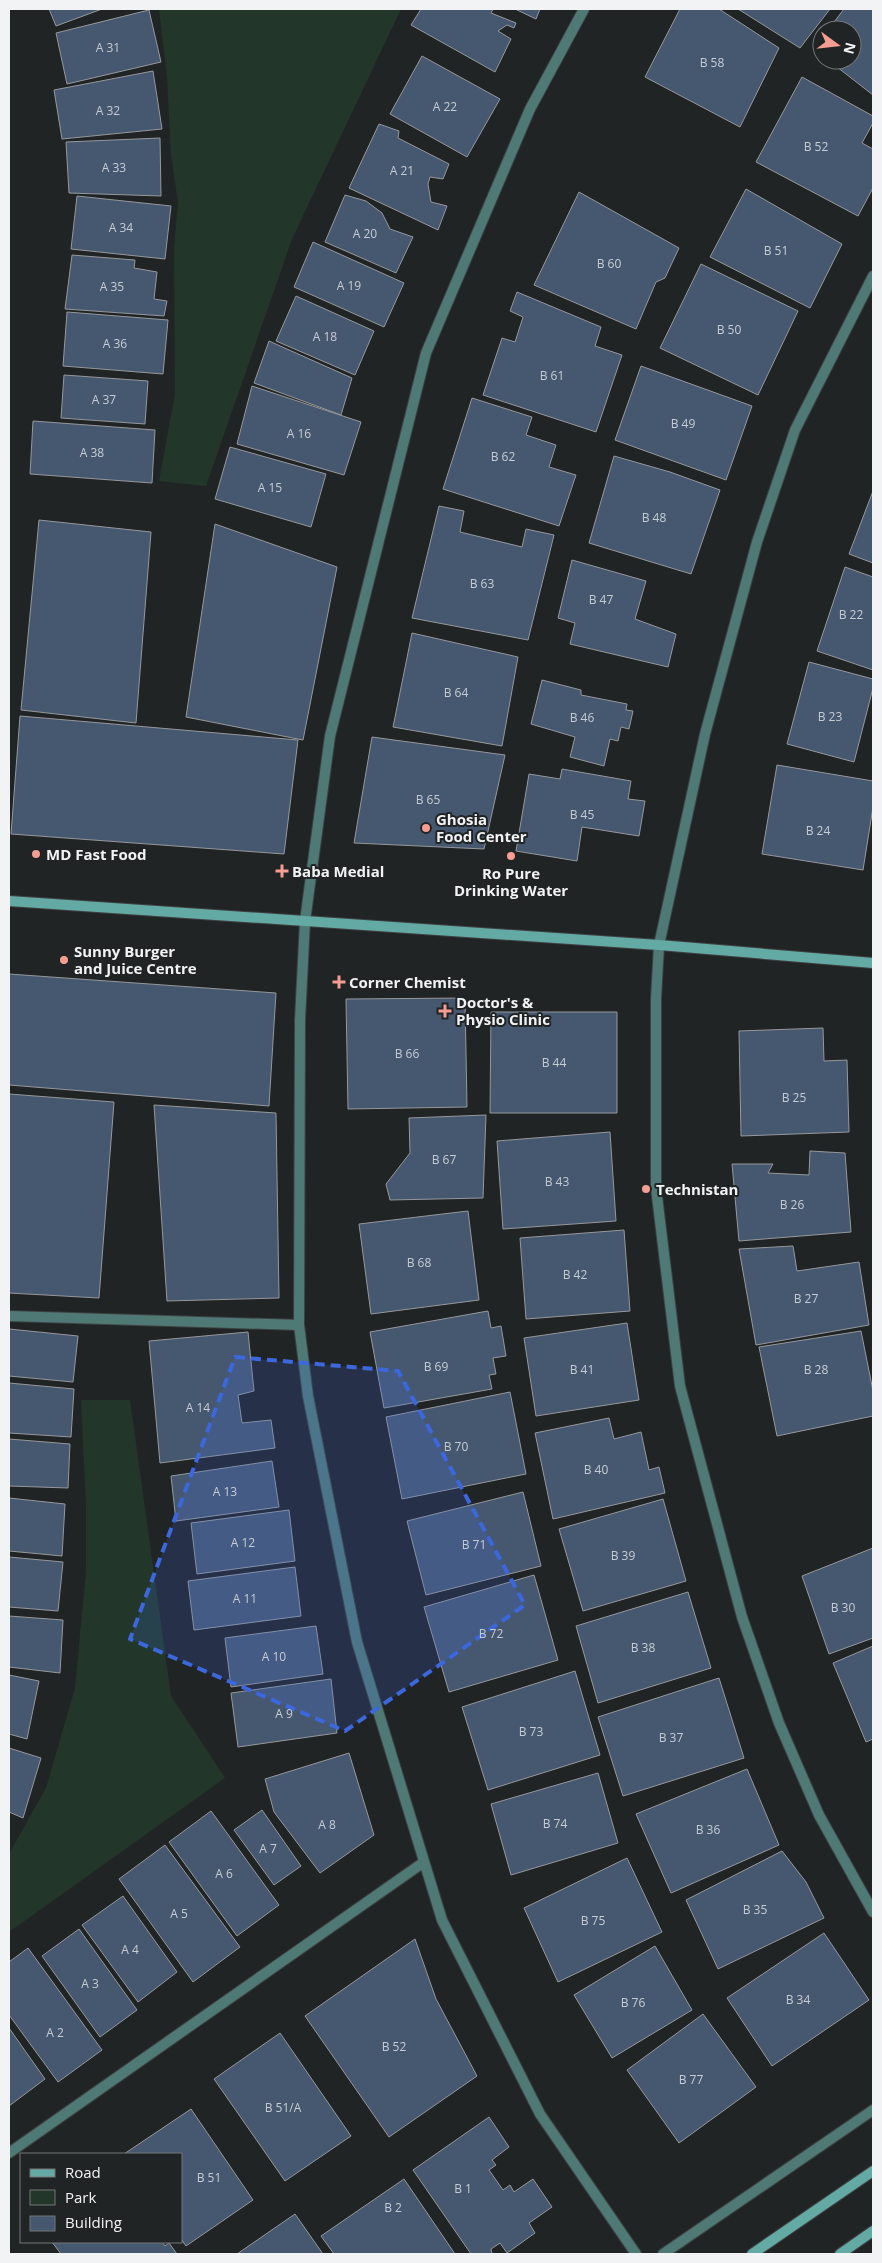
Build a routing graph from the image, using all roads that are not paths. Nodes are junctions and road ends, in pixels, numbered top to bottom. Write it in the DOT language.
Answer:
graph roads {
  1 [pos="584,9"];
  2 [pos="873,276"];
  3 [pos="9,901"];
  4 [pos="305,921"];
  5 [pos="659,945"];
  6 [pos="873,963"];
  7 [pos="9,1316"];
  8 [pos="299,1325"];
  9 [pos="424,1862"];
  10 [pos="873,1912"];
  11 [pos="873,2110"];
  12 [pos="9,2153"];
  13 [pos="873,2171"];
  14 [pos="873,2231"];
  15 [pos="636,2254"];
  16 [pos="663,2254"];
  17 [pos="752,2254"];
  18 [pos="840,2254"];
  1 -- 4 [label="street"];
  2 -- 5 [label="street"];
  3 -- 4 [label="street"];
  4 -- 5 [label="street"];
  4 -- 8 [label="street"];
  5 -- 6 [label="street"];
  5 -- 10 [label="street"];
  7 -- 8 [label="street"];
  8 -- 9 [label="street"];
  9 -- 12 [label="street"];
  9 -- 15 [label="street"];
  11 -- 16 [label="street"];
  13 -- 17 [label="street"];
  14 -- 18 [label="street"];
}
